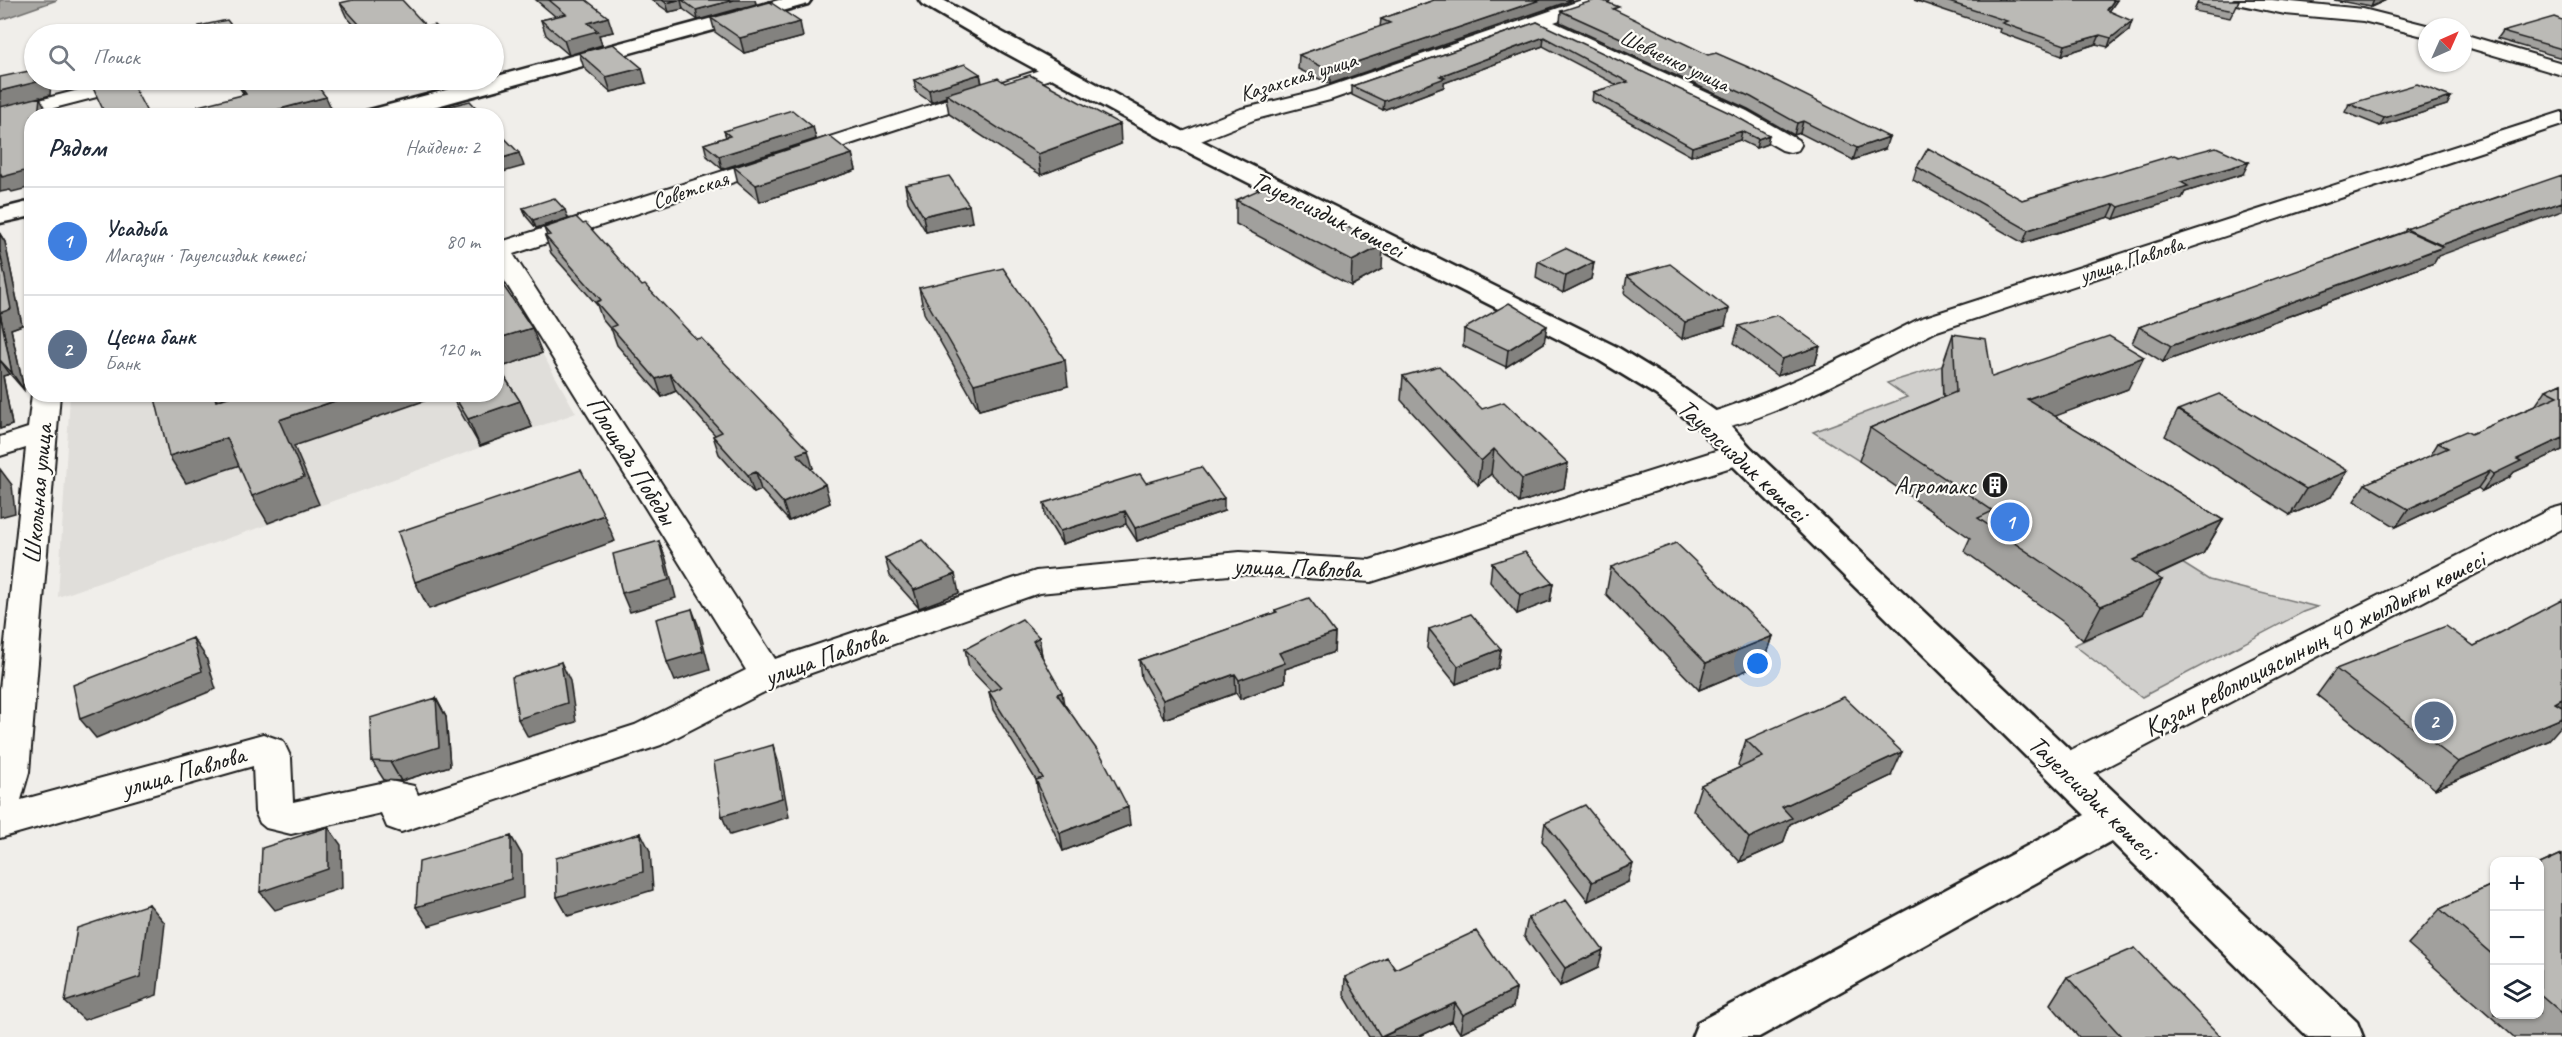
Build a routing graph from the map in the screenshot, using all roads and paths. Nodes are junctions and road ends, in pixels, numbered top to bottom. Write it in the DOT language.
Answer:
graph roads {
  1 [pos="801,0"];
  2 [pos="929,0"];
  3 [pos="1600,0"];
  4 [pos="2243,0"];
  5 [pos="1538,22"];
  6 [pos="2418,29"];
  7 [pos="2472,43"];
  8 [pos="2562,69"];
  9 [pos="1052,72"];
  10 [pos="504,81"];
  11 [pos="111,90"];
  12 [pos="470,90"];
  13 [pos="59,108"];
  14 [pos="404,108"];
  15 [pos="24,113"];
  16 [pos="0,116"];
  17 [pos="2562,118"];
  18 [pos="1180,141"];
  19 [pos="1791,145"];
  20 [pos="24,210"];
  21 [pos="0,216"];
  22 [pos="504,246"];
  23 [pos="504,258"];
  24 [pos="45,402"];
  25 [pos="1710,422"];
  26 [pos="43,434"];
  27 [pos="0,447"];
  28 [pos="1739,454"];
  29 [pos="2562,516"];
  30 [pos="767,675"];
  31 [pos="2066,770"];
  32 [pos="5,773"];
  33 [pos="0,807"];
  34 [pos="2116,818"];
  35 [pos="0,822"];
  36 [pos="1715,1037"];
  37 [pos="2340,1037"];
  1 -- 10 [label="street"];
  2 -- 9 [label="street, Тауелсиздик көшесі"];
  3 -- 5 [label="street, Казахская улица"];
  4 -- 6 [label="street"];
  5 -- 18 [label="street, Казахская улица"];
  5 -- 19 [label="street, Шевченко улица"];
  7 -- 8 [label="street"];
  9 -- 18 [label="street, Тауелсиздик көшесі"];
  9 -- 22 [label="street, Советская"];
  11 -- 13 [label="street"];
  12 -- 14 [label="street"];
  15 -- 16 [label="street"];
  17 -- 25 [label="street, улица Павлова"];
  18 -- 25 [label="street, Тауелсиздик көшесі"];
  20 -- 21 [label="street"];
  23 -- 30 [label="street, Площадь Победы"];
  24 -- 26 [label="street, Школьная улица"];
  25 -- 28 [label="street, Тауелсиздик көшесі"];
  26 -- 27 [label="street"];
  26 -- 32 [label="street, Школьная улица"];
  28 -- 30 [label="street, улица Павлова"];
  28 -- 31 [label="street, Тауелсиздик көшесі"];
  29 -- 31 [label="street, Қазан революциясының 40 жылдығы көшесі"];
  30 -- 35 [label="street, улица Павлова"];
  31 -- 34 [label="street, Тауелсиздик көшесі"];
  32 -- 33 [label="street, Школьная улица"];
  34 -- 36 [label="street"];
  34 -- 37 [label="street, Тауелсиздик көшесі"];
}
